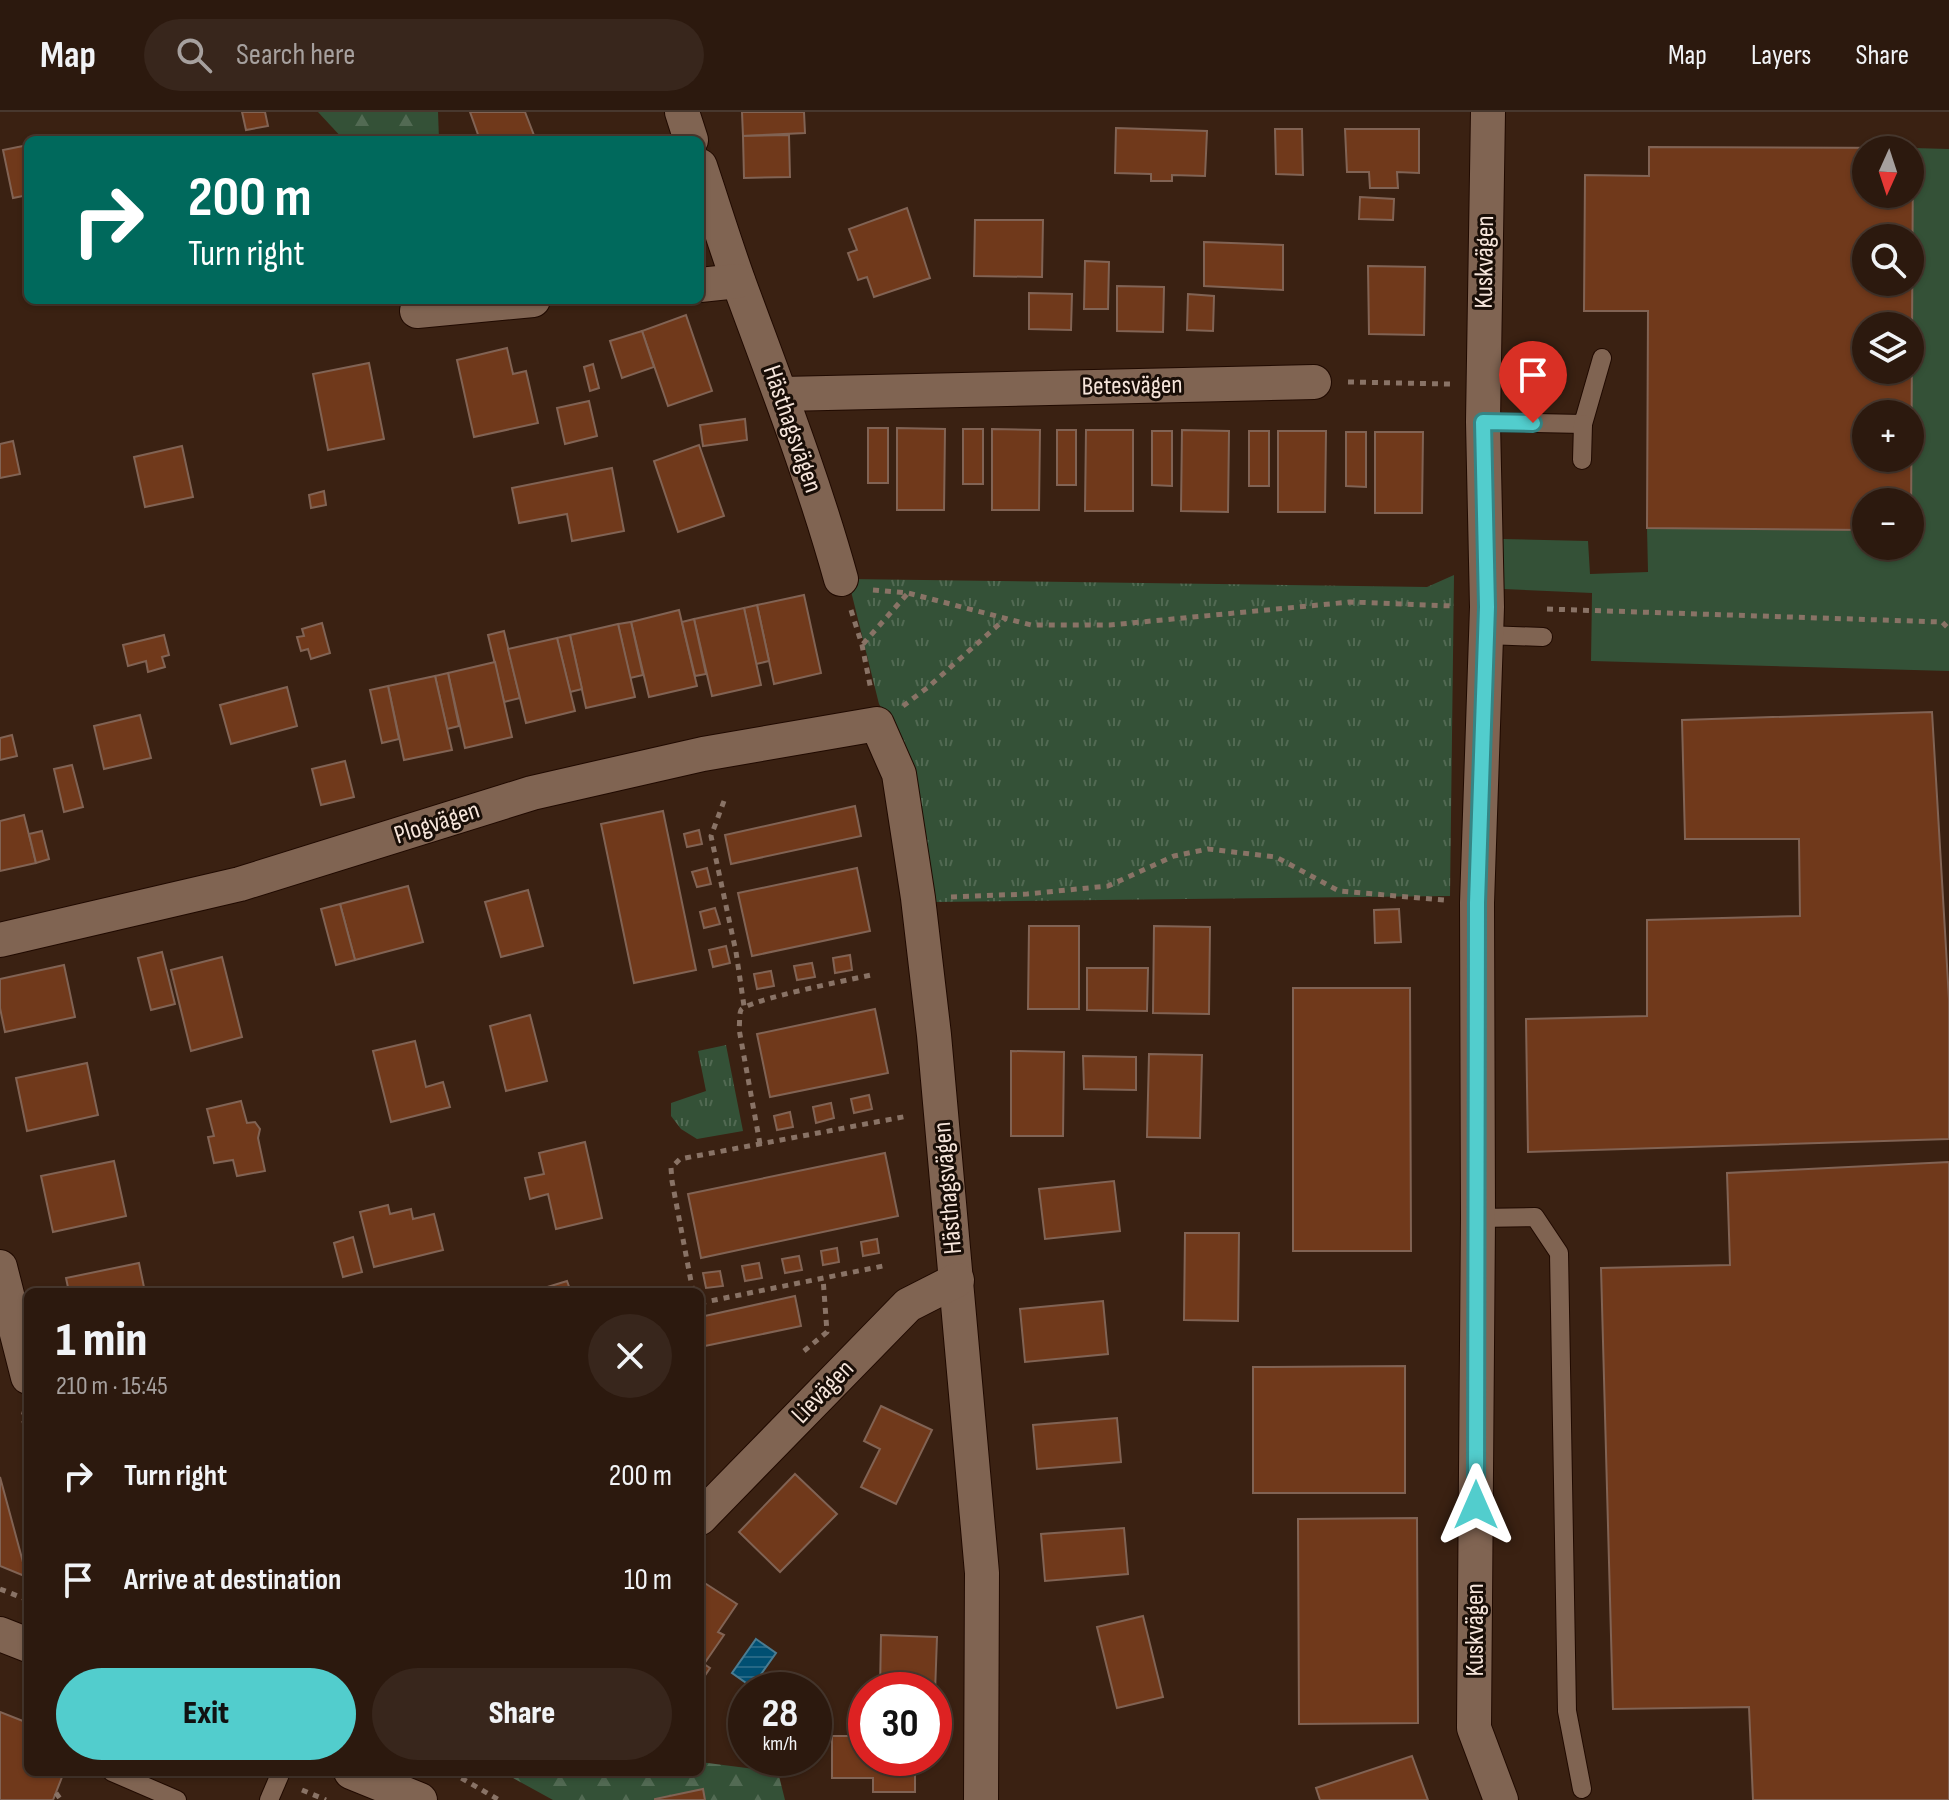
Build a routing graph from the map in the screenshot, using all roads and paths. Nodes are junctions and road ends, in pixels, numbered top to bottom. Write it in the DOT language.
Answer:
graph roads {
  1 [pos="682,112"];
  2 [pos="1488,112"];
  3 [pos="690,136"];
  4 [pos="704,178"];
  5 [pos="738,281"];
  6 [pos="704,285"];
  7 [pos="491,304"];
  8 [pos="417,311"];
  9 [pos="1602,358"];
  10 [pos="1314,382"];
  11 [pos="1483,385"];
  12 [pos="782,394"];
  13 [pos="1483,422"];
  14 [pos="1583,424"];
  15 [pos="1582,460"];
  16 [pos="853,590"];
  17 [pos="908,593"];
  18 [pos="1005,619"];
  19 [pos="1486,621"];
  20 [pos="1949,629"];
  21 [pos="1543,637"];
  22 [pos="862,645"];
  23 [pos="877,724"];
  24 [pos="724,801"];
  25 [pos="918,898"];
  26 [pos="1477,903"];
  27 [pos="0,940"];
  28 [pos="871,975"];
  29 [pos="744,1006"];
  30 [pos="941,1110"];
  31 [pos="760,1144"];
  32 [pos="1478,1218"];
  33 [pos="883,1266"];
  34 [pos="0,1267"];
  35 [pos="823,1278"];
  36 [pos="957,1280"];
  37 [pos="692,1288"];
  38 [pos="704,1302"];
  39 [pos="804,1351"];
  40 [pos="24,1378"];
  41 [pos="704,1514"];
  42 [pos="0,1589"];
  43 [pos="24,1598"];
  44 [pos="0,1634"];
  45 [pos="24,1643"];
  46 [pos="121,1776"];
  47 [pos="279,1776"];
  48 [pos="361,1776"];
  49 [pos="458,1776"];
  50 [pos="56,1793"];
  51 [pos="1580,1796"];
  52 [pos="61,1800"];
  53 [pos="177,1800"];
  54 [pos="269,1800"];
  55 [pos="420,1800"];
  56 [pos="499,1800"];
  57 [pos="981,1800"];
  58 [pos="1501,1800"];
  1 -- 3 [label="street"];
  2 -- 11 [label="street, Kuskvägen"];
  4 -- 5 [label="street, Hästhagsvägen"];
  5 -- 6 [label="street"];
  5 -- 12 [label="street, Hästhagsvägen"];
  7 -- 8 [label="street"];
  9 -- 14 [label="lane"];
  10 -- 11 [label="path"];
  10 -- 12 [label="street, Betesvägen"];
  11 -- 13 [label="street, Kuskvägen"];
  12 -- 16 [label="street, Hästhagsvägen"];
  13 -- 14 [label="lane"];
  13 -- 19 [label="street, Kuskvägen"];
  14 -- 15 [label="lane"];
  16 -- 17 [label="path"];
  16 -- 22 [label="path"];
  17 -- 18 [label="path"];
  17 -- 22 [label="path"];
  18 -- 19 [label="path"];
  18 -- 23 [label="path"];
  19 -- 20 [label="path"];
  19 -- 21 [label="lane"];
  19 -- 26 [label="street, Kuskvägen"];
  22 -- 23 [label="path"];
  23 -- 25 [label="street, Hästhagsvägen"];
  23 -- 27 [label="street, Plogvägen"];
  24 -- 29 [label="path"];
  25 -- 26 [label="path"];
  25 -- 30 [label="street, Hästhagsvägen"];
  26 -- 32 [label="street, Kuskvägen"];
  28 -- 29 [label="path"];
  29 -- 31 [label="path"];
  30 -- 31 [label="path"];
  30 -- 36 [label="street, Hästhagsvägen"];
  31 -- 37 [label="path"];
  32 -- 51 [label="lane"];
  32 -- 58 [label="street, Kuskvägen"];
  33 -- 35 [label="path"];
  34 -- 40 [label="street"];
  35 -- 38 [label="path"];
  35 -- 39 [label="path"];
  36 -- 41 [label="street, Lievägen"];
  36 -- 57 [label="street, Hästhagsvägen"];
  42 -- 43 [label="path"];
  44 -- 45 [label="street"];
  46 -- 53 [label="lane"];
  47 -- 54 [label="lane"];
  48 -- 55 [label="street"];
  49 -- 56 [label="path"];
  50 -- 52 [label="path"];
}
